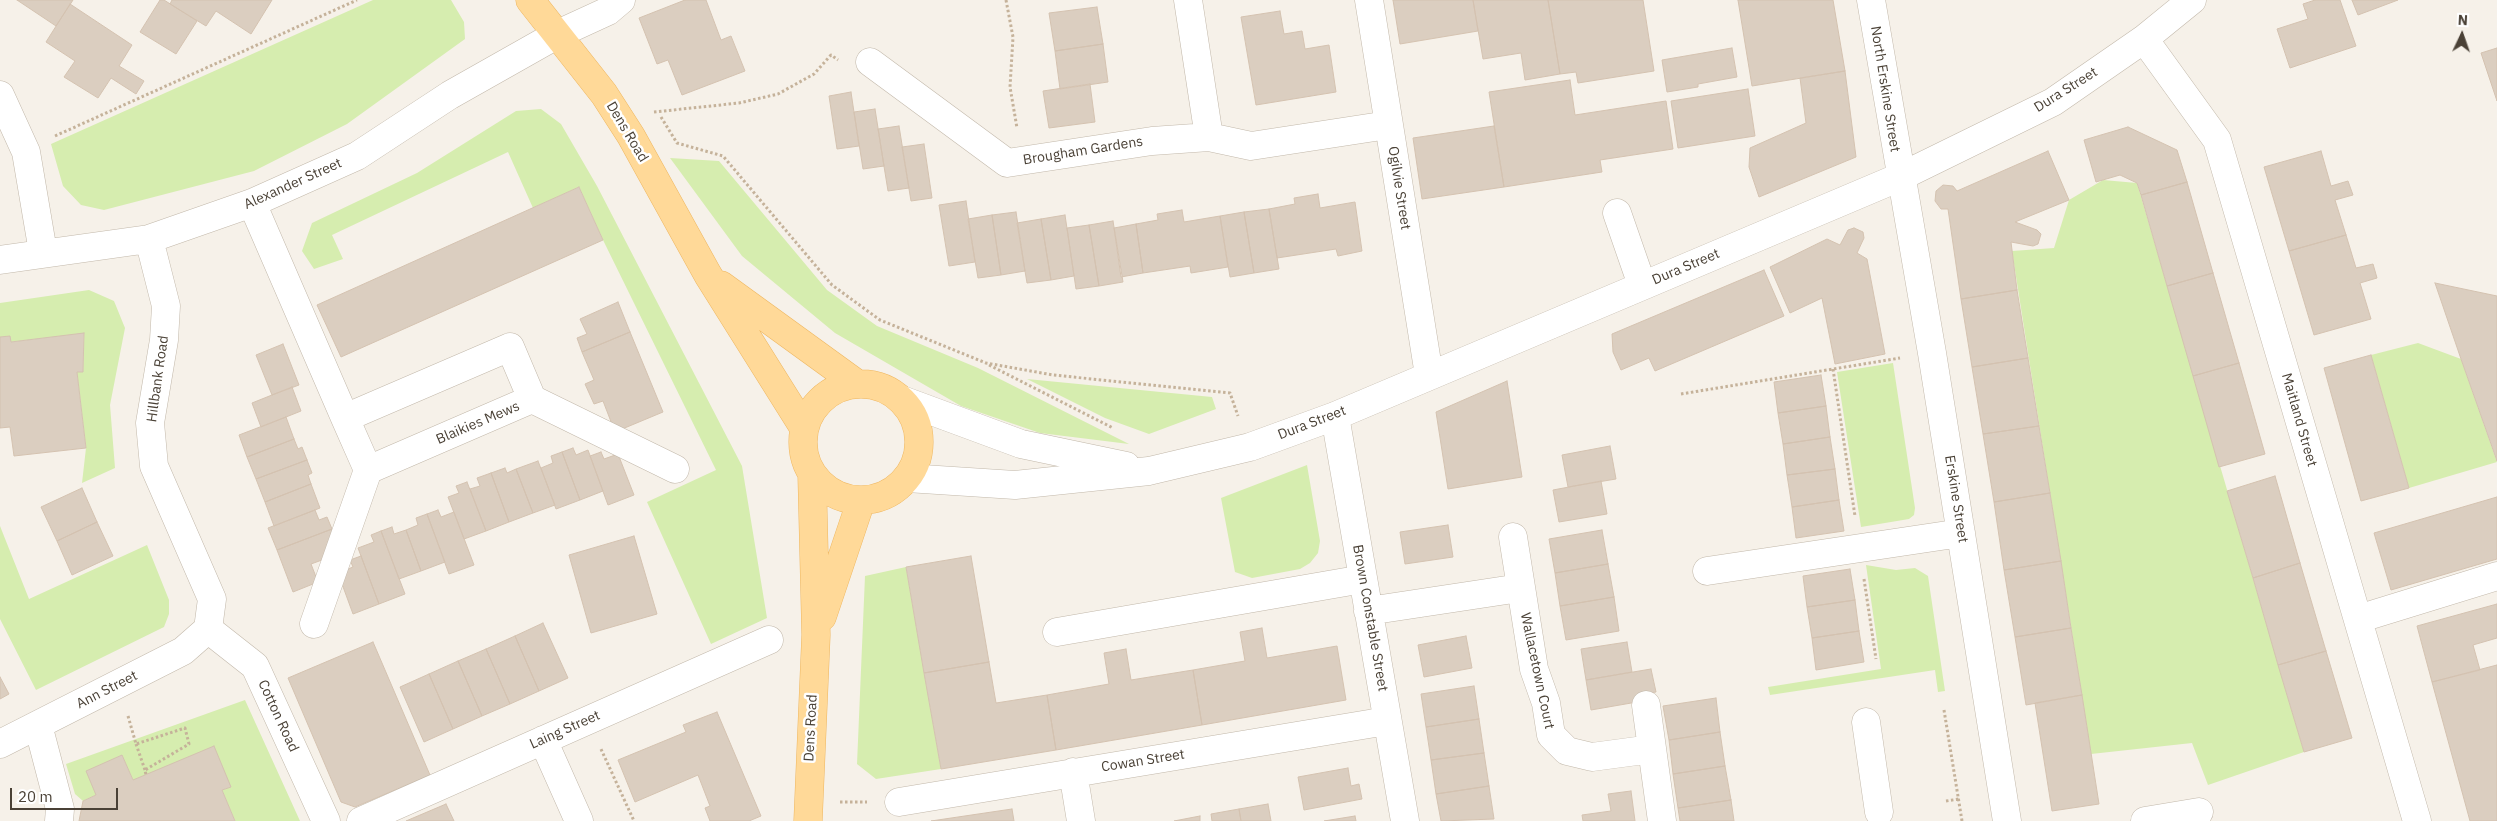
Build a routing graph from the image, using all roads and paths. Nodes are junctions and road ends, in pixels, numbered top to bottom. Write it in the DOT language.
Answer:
graph roads {
  1 [pos="357,0"];
  2 [pos="530,0"];
  3 [pos="621,0"];
  4 [pos="1006,0"];
  5 [pos="1188,0"];
  6 [pos="1369,0"];
  7 [pos="1870,0"];
  8 [pos="2192,0"];
  9 [pos="558,34"];
  10 [pos="2144,38"];
  11 [pos="870,62"];
  12 [pos="0,95"];
  13 [pos="656,110"];
  14 [pos="1388,125"];
  15 [pos="628,131"];
  16 [pos="1209,137"];
  17 [pos="48,139"];
  18 [pos="1022,161"];
  19 [pos="1900,177"];
  20 [pos="252,204"];
  21 [pos="1616,213"];
  22 [pos="149,239"];
  23 [pos="43,252"];
  24 [pos="0,260"];
  25 [pos="708,275"];
  26 [pos="1642,285"];
  27 [pos="1932,353"];
  28 [pos="986,363"];
  29 [pos="1429,375"];
  30 [pos="856,383"];
  31 [pos="1681,394"];
  32 [pos="532,399"];
  33 [pos="902,400"];
  34 [pos="1335,416"];
  35 [pos="345,418"];
  36 [pos="804,428"];
  37 [pos="1117,431"];
  38 [pos="1250,447"];
  39 [pos="675,469"];
  40 [pos="368,470"];
  41 [pos="1150,471"];
  42 [pos="812,474"];
  43 [pos="907,478"];
  44 [pos="861,501"];
  45 [pos="1962,532"];
  46 [pos="1513,537"];
  47 [pos="1707,571"];
  48 [pos="2497,576"];
  49 [pos="1363,579"];
  50 [pos="1520,588"];
  51 [pos="1368,611"];
  52 [pos="2358,619"];
  53 [pos="314,624"];
  54 [pos="208,628"];
  55 [pos="1057,632"];
  56 [pos="816,634"];
  57 [pos="769,640"];
  58 [pos="118,685"];
  59 [pos="1646,705"];
  60 [pos="1944,710"];
  61 [pos="588,720"];
  62 [pos="1387,721"];
  63 [pos="1866,722"];
  64 [pos="38,725"];
  65 [pos="543,740"];
  66 [pos="0,744"];
  67 [pos="136,744"];
  68 [pos="1652,749"];
  69 [pos="145,770"];
  70 [pos="1073,772"];
  71 [pos="146,775"];
  72 [pos="1959,799"];
  73 [pos="1946,801"];
  74 [pos="899,802"];
  75 [pos="808,812"];
  76 [pos="1879,812"];
  77 [pos="2199,812"];
  78 [pos="59,821"];
  79 [pos="326,821"];
  80 [pos="361,821"];
  81 [pos="579,821"];
  82 [pos="634,821"];
  83 [pos="1081,821"];
  84 [pos="1405,821"];
  85 [pos="1662,821"];
  86 [pos="1962,821"];
  87 [pos="2007,821"];
  88 [pos="2145,821"];
  89 [pos="2416,821"];
  1 -- 17 [label="path"];
  2 -- 9 [label="main road, Dens Road"];
  3 -- 9 [label="street, Alexander Street"];
  4 -- 18 [label="path"];
  5 -- 16 [label="street"];
  6 -- 14 [label="street, Ogilvie Street"];
  7 -- 19 [label="street, North Erskine Street"];
  8 -- 10 [label="street, Dura Street"];
  9 -- 15 [label="main road, Dens Road"];
  9 -- 20 [label="street, Alexander Street"];
  10 -- 19 [label="street, Dura Street"];
  10 -- 52 [label="street, Maitland Street"];
  11 -- 13 [label="path"];
  11 -- 18 [label="street, Brougham Gardens"];
  12 -- 23 [label="street"];
  13 -- 15 [label="path"];
  13 -- 28 [label="path"];
  14 -- 16 [label="street, Brougham Gardens"];
  14 -- 29 [label="street, Ogilvie Street"];
  15 -- 25 [label="main road, Dens Road"];
  16 -- 18 [label="street, Brougham Gardens"];
  19 -- 26 [label="street, Dura Street"];
  19 -- 27 [label="street, Erskine Street"];
  20 -- 22 [label="street, Alexander Street"];
  20 -- 35 [label="street"];
  21 -- 26 [label="street"];
  22 -- 23 [label="street, Alexander Street"];
  22 -- 54 [label="street, Hillbank Road"];
  23 -- 24 [label="street, Alexander Street"];
  25 -- 30 [label="main road, Dens Road"];
  25 -- 36 [label="main road, Dens Road"];
  26 -- 29 [label="street, Dura Street"];
  27 -- 31 [label="path"];
  27 -- 45 [label="street, Erskine Street"];
  28 -- 37 [label="path"];
  28 -- 38 [label="path"];
  29 -- 34 [label="street, Dura Street"];
  30 -- 33 [label="main road, Dens Road"];
  30 -- 36 [label="main road, Dens Road"];
  32 -- 35 [label="street, Blaikies Mews"];
  32 -- 39 [label="street"];
  32 -- 40 [label="street, Blaikies Mews"];
  33 -- 41 [label="street, Dura Street"];
  33 -- 43 [label="main road, Dens Road"];
  34 -- 38 [label="street, Dura Street"];
  34 -- 49 [label="street, Brown Constable Street"];
  35 -- 40 [label="street"];
  36 -- 42 [label="main road, Dens Road"];
  38 -- 41 [label="street, Dura Street"];
  40 -- 53 [label="street"];
  41 -- 43 [label="street, Dura Street"];
  42 -- 44 [label="main road, Dens Road"];
  42 -- 56 [label="main road, Dens Road"];
  43 -- 44 [label="main road, Dens Road"];
  44 -- 56 [label="main road, Dens Road"];
  45 -- 47 [label="street"];
  45 -- 87 [label="street, Erskine Street"];
  46 -- 50 [label="street, Wallacetown Court"];
  48 -- 52 [label="street"];
  49 -- 51 [label="street, Brown Constable Street"];
  49 -- 55 [label="street"];
  50 -- 51 [label="street"];
  50 -- 68 [label="street, Wallacetown Court"];
  51 -- 62 [label="street, Brown Constable Street"];
  52 -- 89 [label="street, Maitland Street"];
  54 -- 58 [label="street, Ann Street"];
  54 -- 79 [label="street, Cotton Road"];
  56 -- 75 [label="main road, Dens Road"];
  57 -- 61 [label="street, Laing Street"];
  58 -- 64 [label="street, Ann Street"];
  58 -- 67 [label="path"];
  59 -- 68 [label="street"];
  60 -- 72 [label="path"];
  61 -- 65 [label="street, Laing Street"];
  61 -- 82 [label="path"];
  62 -- 70 [label="street, Cowan Street"];
  62 -- 84 [label="street, Brown Constable Street"];
  63 -- 76 [label="street"];
  64 -- 66 [label="street, Ann Street"];
  64 -- 78 [label="street"];
  65 -- 80 [label="street, Laing Street"];
  65 -- 81 [label="street"];
  67 -- 69 [label="path"];
  67 -- 69 [label="path"];
  68 -- 85 [label="street"];
  69 -- 71 [label="path"];
  70 -- 74 [label="street, Cowan Street"];
  70 -- 83 [label="street"];
  72 -- 73 [label="path"];
  72 -- 86 [label="path"];
  74 -- 75 [label="path"];
  77 -- 88 [label="street"];
}
